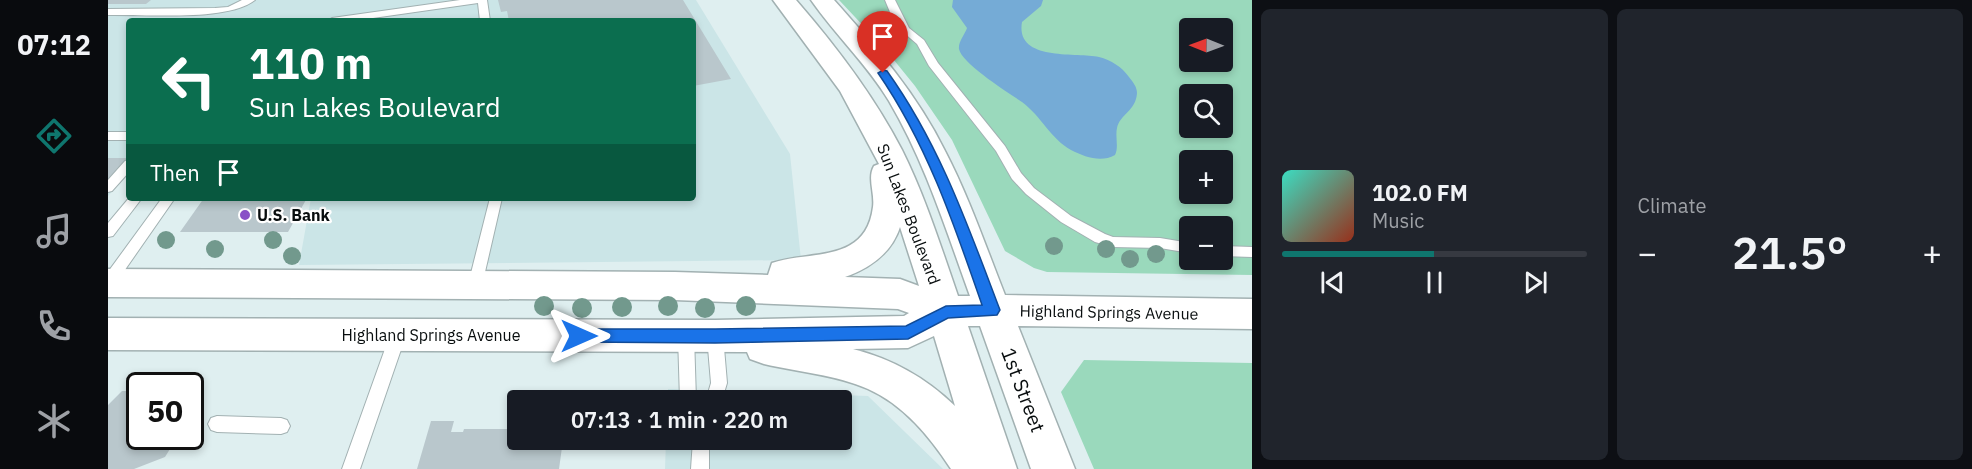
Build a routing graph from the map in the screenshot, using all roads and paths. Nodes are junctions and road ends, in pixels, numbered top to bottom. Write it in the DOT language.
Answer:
graph roads {
  1 [pos="250,0"];
  2 [pos="480,0"];
  3 [pos="784,0"];
  4 [pos="822,0"];
  5 [pos="890,0"];
  6 [pos="230,9"];
  7 [pos="108,12"];
  8 [pos="230,18"];
  9 [pos="353,18"];
  10 [pos="484,18"];
  11 [pos="868,115"];
  12 [pos="108,136"];
  13 [pos="126,136"];
  14 [pos="126,167"];
  15 [pos="108,188"];
  16 [pos="134,201"];
  17 [pos="167,201"];
  18 [pos="495,201"];
  19 [pos="108,232"];
  20 [pos="1179,246"];
  21 [pos="1233,251"];
  22 [pos="1252,252"];
  23 [pos="108,283"];
  24 [pos="475,285"];
  25 [pos="675,286"];
  26 [pos="992,310"];
  27 [pos="946,312"];
  28 [pos="1252,314"];
  29 [pos="108,334"];
  30 [pos="398,335"];
  31 [pos="700,336"];
  32 [pos="690,390"];
  33 [pos="717,390"];
  34 [pos="217,424"];
  35 [pos="281,426"];
  36 [pos="701,450"];
  37 [pos="351,469"];
  38 [pos="700,469"];
  39 [pos="975,469"];
  40 [pos="995,469"];
  41 [pos="1053,469"];
  1 -- 6 [label="lane"];
  2 -- 9 [label="lane"];
  2 -- 10 [label="lane"];
  3 -- 11 [label="main road, Sun Lakes Boulevard"];
  4 -- 26 [label="main road"];
  5 -- 20 [label="lane"];
  6 -- 7 [label="lane"];
  6 -- 8 [label="lane"];
  11 -- 25 [label="main road"];
  11 -- 27 [label="main road, Sun Lakes Boulevard"];
  12 -- 13 [label="lane"];
  14 -- 15 [label="lane"];
  16 -- 19 [label="lane"];
  17 -- 23 [label="lane"];
  18 -- 24 [label="lane"];
  21 -- 22 [label="lane"];
  23 -- 24 [label="main road"];
  24 -- 25 [label="main road"];
  25 -- 27 [label="main road"];
  26 -- 27 [label="main road, Highland Springs Avenue"];
  26 -- 28 [label="main road, Highland Springs Avenue"];
  26 -- 41 [label="main road, 1st Street"];
  27 -- 31 [label="main road, Highland Springs Avenue"];
  27 -- 40 [label="main road"];
  29 -- 30 [label="main road, Highland Springs Avenue"];
  30 -- 31 [label="main road, Highland Springs Avenue"];
  30 -- 37 [label="lane"];
  31 -- 32 [label="lane"];
  31 -- 33 [label="lane"];
  31 -- 39 [label="main road"];
  34 -- 35 [label="lane"];
  36 -- 38 [label="lane"];
}
